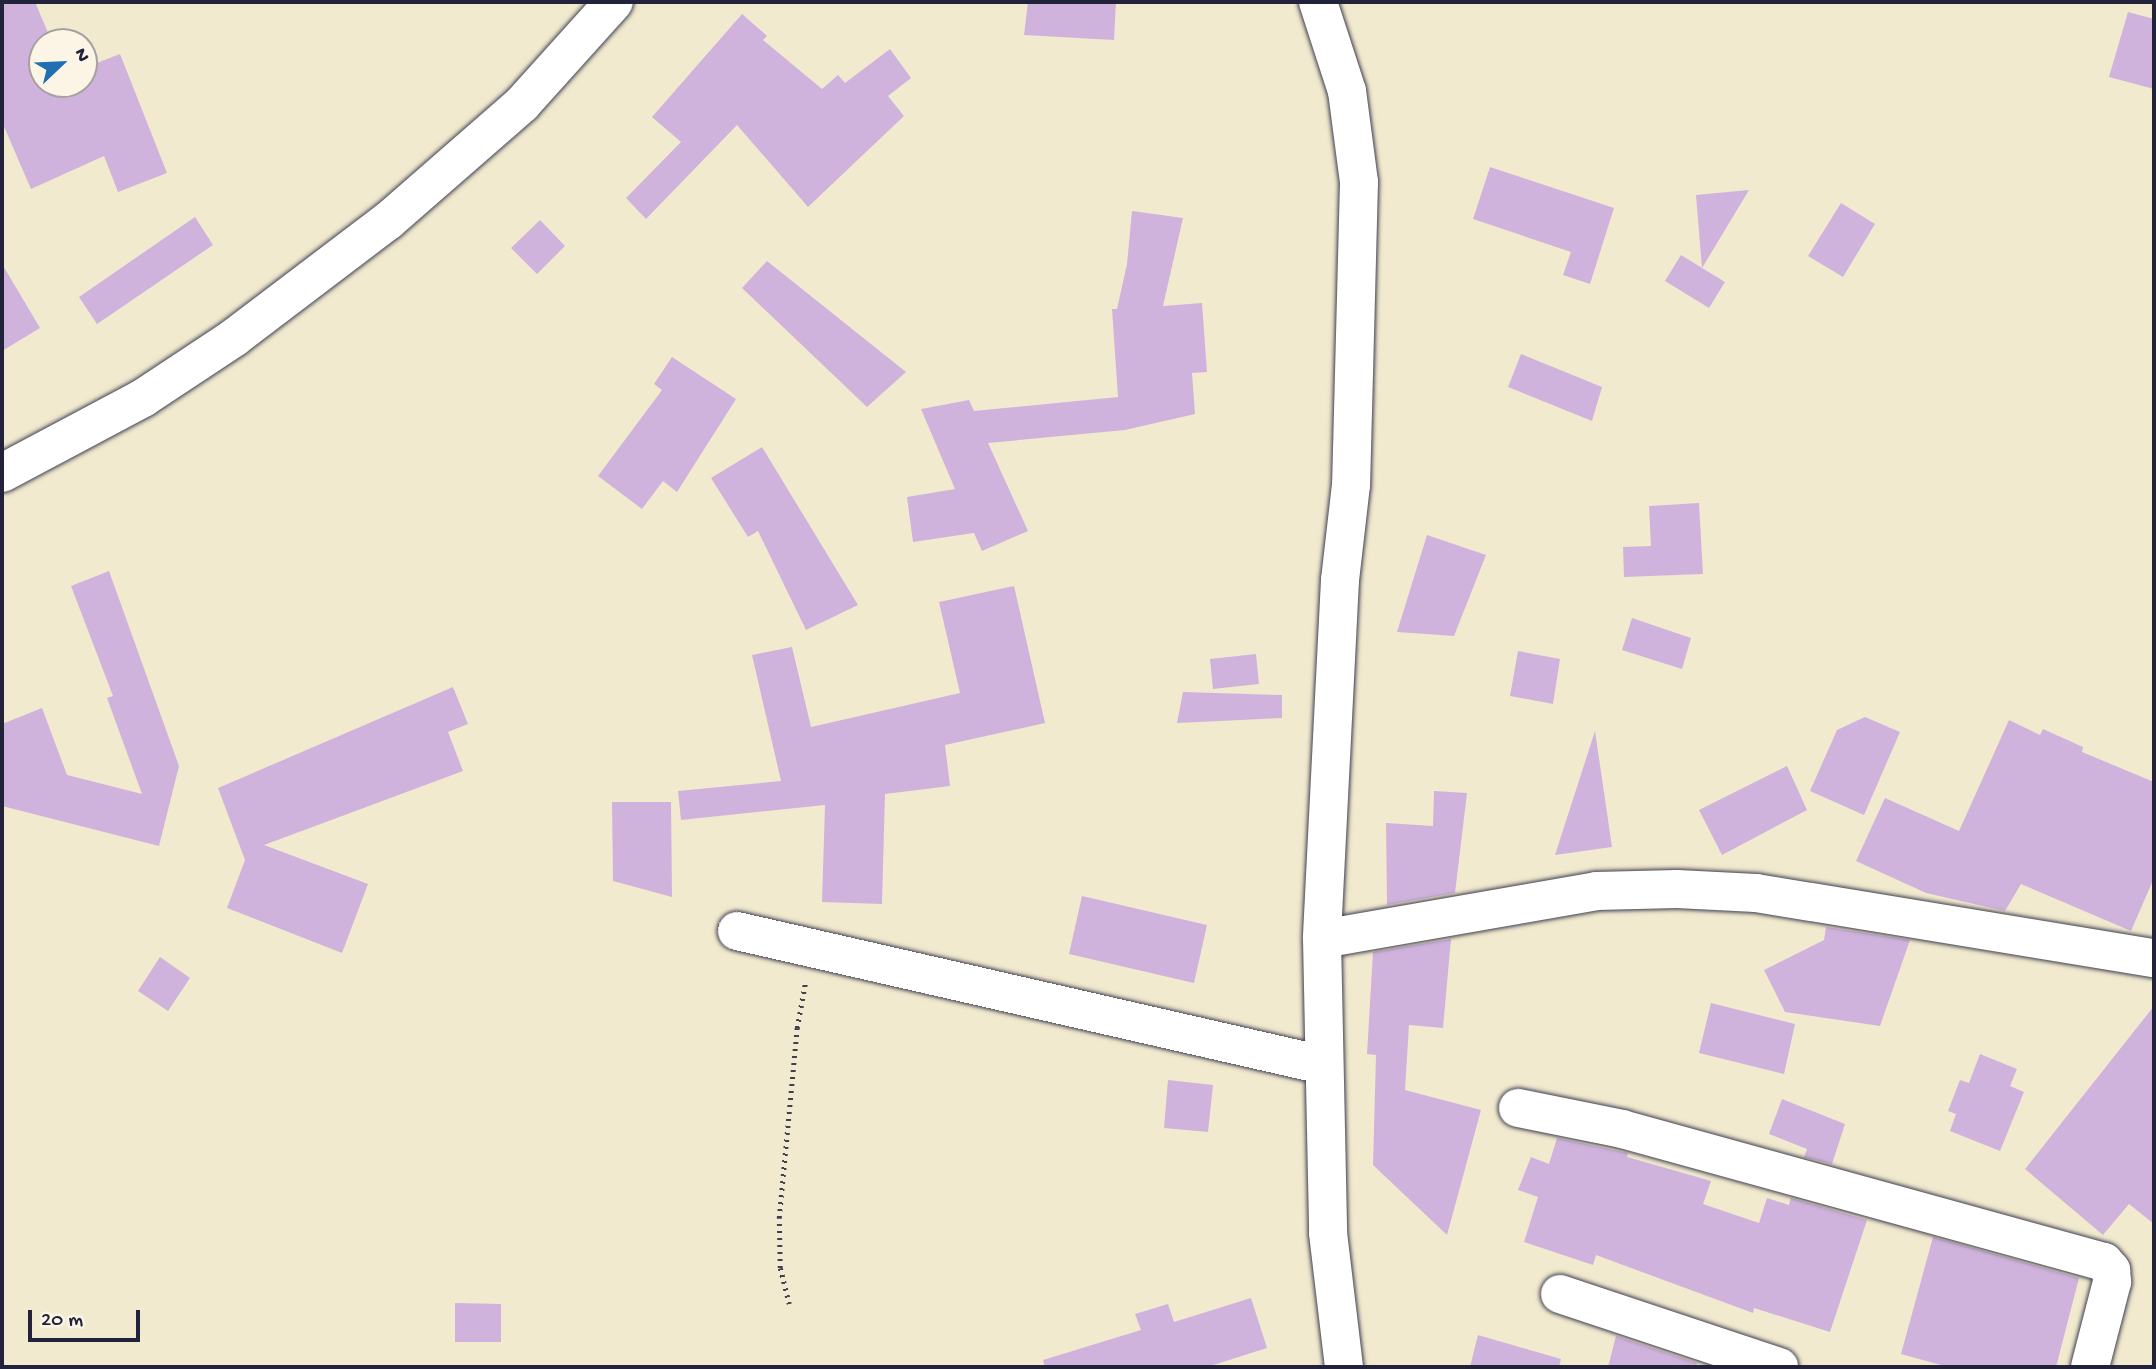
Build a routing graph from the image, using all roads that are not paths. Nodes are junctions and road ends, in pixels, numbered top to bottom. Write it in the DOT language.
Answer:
graph roads {
  1 [pos="614,2"];
  2 [pos="1318,2"];
  3 [pos="2,473"];
  4 [pos="737,931"];
  5 [pos="1322,939"];
  6 [pos="2154,958"];
  7 [pos="1323,1065"];
  8 [pos="1518,1108"];
  9 [pos="1560,1294"];
  10 [pos="1344,1367"];
  11 [pos="1779,1367"];
  12 [pos="2090,1367"];
  1 -- 3 [label="street"];
  2 -- 5 [label="street"];
  4 -- 7 [label="street"];
  5 -- 6 [label="street"];
  5 -- 7 [label="street"];
  7 -- 10 [label="street"];
  8 -- 12 [label="street"];
  9 -- 11 [label="street"];
}
